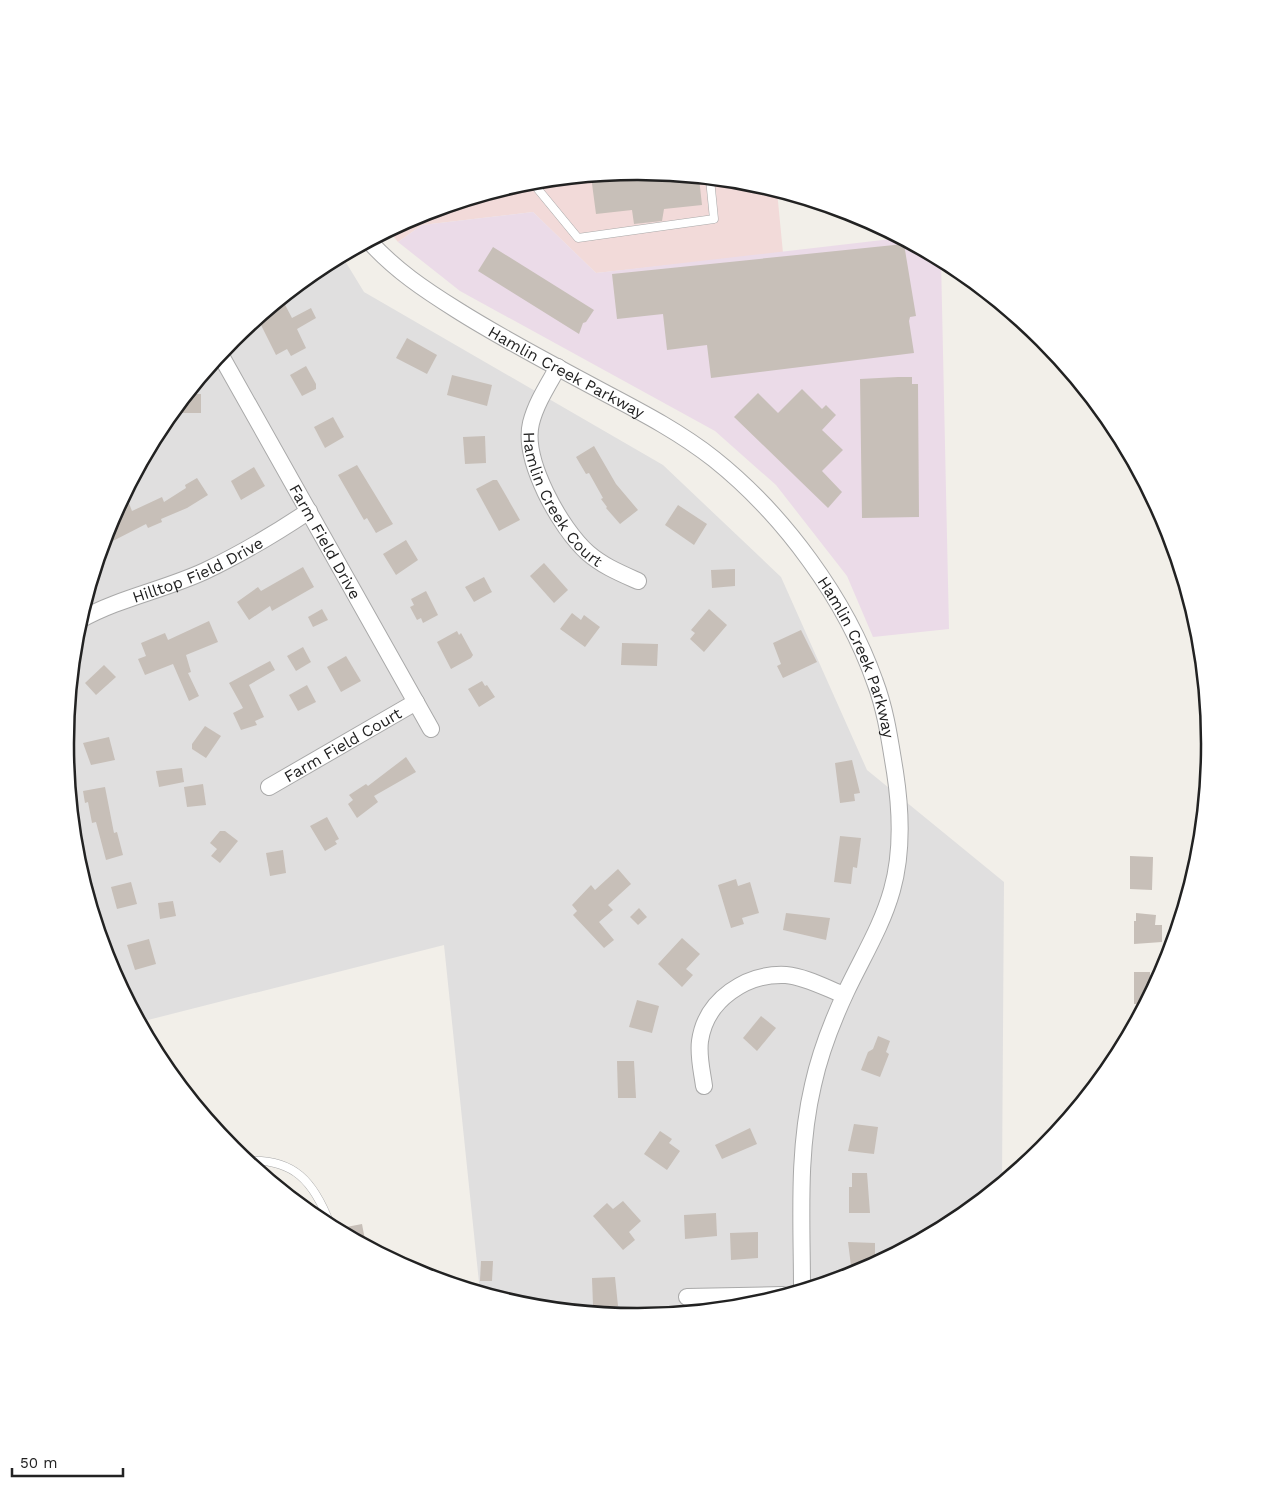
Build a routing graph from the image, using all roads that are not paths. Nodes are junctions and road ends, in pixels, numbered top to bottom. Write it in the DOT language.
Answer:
graph roads {
  1 [pos="711,185"];
  2 [pos="538,189"];
  3 [pos="374,246"];
  4 [pos="224,361"];
  5 [pos="558,368"];
  6 [pos="309,511"];
  7 [pos="638,581"];
  8 [pos="89,615"];
  9 [pos="416,702"];
  10 [pos="431,729"];
  11 [pos="269,787"];
  12 [pos="844,996"];
  13 [pos="704,1086"];
  14 [pos="257,1160"];
  15 [pos="325,1214"];
  16 [pos="802,1283"];
  17 [pos="753,1296"];
  18 [pos="686,1297"];
  1 -- 2 [label="lane"];
  3 -- 5 [label="street, Hamlin Creek Parkway"];
  4 -- 6 [label="street, Farm Field Drive"];
  5 -- 7 [label="street, Hamlin Creek Court"];
  5 -- 12 [label="street, Hamlin Creek Parkway"];
  6 -- 8 [label="street, Hilltop Field Drive"];
  6 -- 9 [label="street, Farm Field Drive"];
  9 -- 10 [label="street, Farm Field Drive"];
  9 -- 11 [label="street, Farm Field Court"];
  12 -- 13 [label="street"];
  12 -- 16 [label="street, Hamlin Creek Parkway"];
  14 -- 15 [label="lane"];
  17 -- 18 [label="street"];
}
